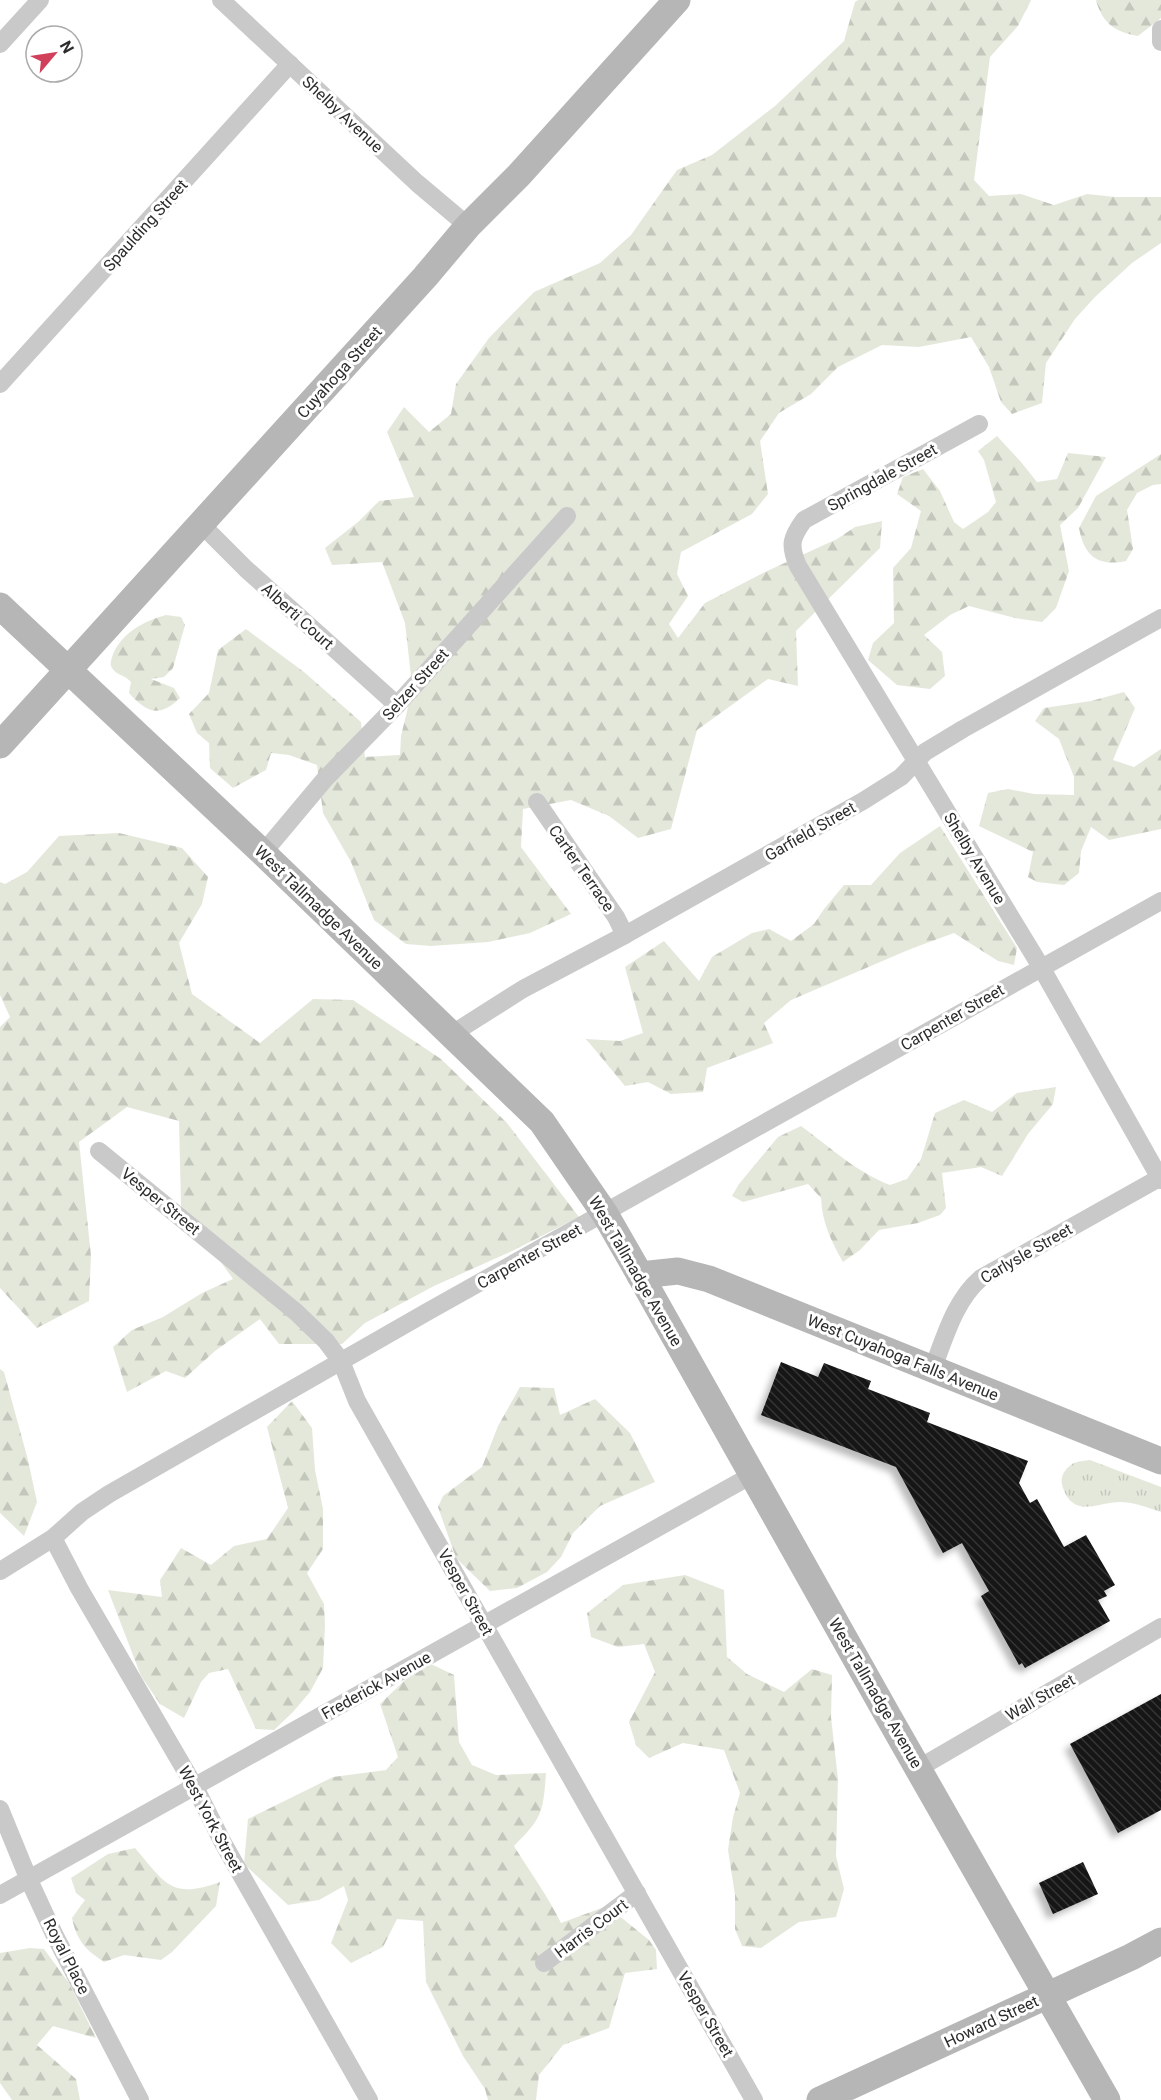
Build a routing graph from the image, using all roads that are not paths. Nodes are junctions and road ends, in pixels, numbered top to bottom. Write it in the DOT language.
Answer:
graph roads {
  1 [pos="40,0"];
  2 [pos="221,0"];
  3 [pos="673,1"];
  4 [pos="1161,29"];
  5 [pos="1161,42"];
  6 [pos="0,44"];
  7 [pos="290,64"];
  8 [pos="468,226"];
  9 [pos="0,384"];
  10 [pos="979,424"];
  11 [pos="567,516"];
  12 [pos="201,524"];
  13 [pos="792,538"];
  14 [pos="0,606"];
  15 [pos="1161,618"];
  16 [pos="68,669"];
  17 [pos="397,705"];
  18 [pos="0,745"];
  19 [pos="915,761"];
  20 [pos="537,801"];
  21 [pos="263,853"];
  22 [pos="1161,901"];
  23 [pos="625,935"];
  24 [pos="1041,967"];
  25 [pos="452,1034"];
  26 [pos="99,1151"];
  27 [pos="1161,1178"];
  28 [pos="604,1214"];
  29 [pos="640,1275"];
  30 [pos="341,1361"];
  31 [pos="933,1368"];
  32 [pos="1158,1457"];
  33 [pos="752,1475"];
  34 [pos="53,1538"];
  35 [pos="0,1572"];
  36 [pos="484,1625"];
  37 [pos="1161,1627"];
  38 [pos="919,1768"];
  39 [pos="195,1787"];
  40 [pos="0,1809"];
  41 [pos="29,1880"];
  42 [pos="637,1893"];
  43 [pos="0,1895"];
  44 [pos="1161,1941"];
  45 [pos="544,1963"];
  46 [pos="1046,1995"];
  47 [pos="140,2100"];
  48 [pos="369,2100"];
  49 [pos="754,2100"];
  50 [pos="820,2100"];
  51 [pos="1107,2100"];
  1 -- 6 [label="street"];
  2 -- 7 [label="street, Shelby Avenue"];
  3 -- 8 [label="main road, Cuyahoga Street"];
  4 -- 5 [label="street"];
  7 -- 8 [label="street, Shelby Avenue"];
  7 -- 9 [label="street, Spaulding Street"];
  8 -- 12 [label="main road, Cuyahoga Street"];
  10 -- 13 [label="street, Springdale Street"];
  11 -- 17 [label="street, Selzer Street"];
  12 -- 16 [label="main road, Cuyahoga Street"];
  12 -- 17 [label="street, Alberti Court"];
  13 -- 19 [label="street, Shelby Avenue"];
  14 -- 16 [label="main road, West Tallmadge Avenue"];
  15 -- 19 [label="street, Garfield Street"];
  16 -- 18 [label="main road, Cuyahoga Street"];
  16 -- 21 [label="main road, West Tallmadge Avenue"];
  17 -- 21 [label="street, Selzer Street"];
  19 -- 23 [label="street, Garfield Street"];
  19 -- 24 [label="street, Shelby Avenue"];
  20 -- 23 [label="street, Carter Terrace"];
  21 -- 25 [label="main road, West Tallmadge Avenue"];
  22 -- 24 [label="street, Carpenter Street"];
  23 -- 25 [label="street, Garfield Street"];
  24 -- 27 [label="street, Shelby Avenue"];
  24 -- 28 [label="street, Carpenter Street"];
  25 -- 28 [label="main road, West Tallmadge Avenue"];
  26 -- 30 [label="street, Vesper Street"];
  27 -- 31 [label="street, Carlysle Street"];
  28 -- 29 [label="main road, West Tallmadge Avenue"];
  28 -- 30 [label="street, Carpenter Street"];
  29 -- 31 [label="main road, West Cuyahoga Falls Avenue"];
  29 -- 33 [label="main road, West Tallmadge Avenue"];
  30 -- 34 [label="street, Carpenter Street"];
  30 -- 36 [label="street, Vesper Street"];
  31 -- 32 [label="main road, West Cuyahoga Falls Avenue"];
  33 -- 36 [label="street, Frederick Avenue"];
  33 -- 38 [label="main road, West Tallmadge Avenue"];
  34 -- 35 [label="street, Carpenter Street"];
  34 -- 39 [label="street, West York Street"];
  36 -- 39 [label="street, Frederick Avenue"];
  36 -- 42 [label="street, Vesper Street"];
  37 -- 38 [label="street, Wall Street"];
  38 -- 46 [label="main road, West Tallmadge Avenue"];
  39 -- 41 [label="street, Frederick Avenue"];
  39 -- 48 [label="street, West York Street"];
  40 -- 41 [label="street, Royal Place"];
  41 -- 43 [label="street, Frederick Avenue"];
  41 -- 47 [label="street, Royal Place"];
  42 -- 45 [label="street, Harris Court"];
  42 -- 49 [label="street, Vesper Street"];
  44 -- 46 [label="main road, Howard Street"];
  46 -- 50 [label="main road, Howard Street"];
  46 -- 51 [label="main road, West Tallmadge Avenue"];
}
